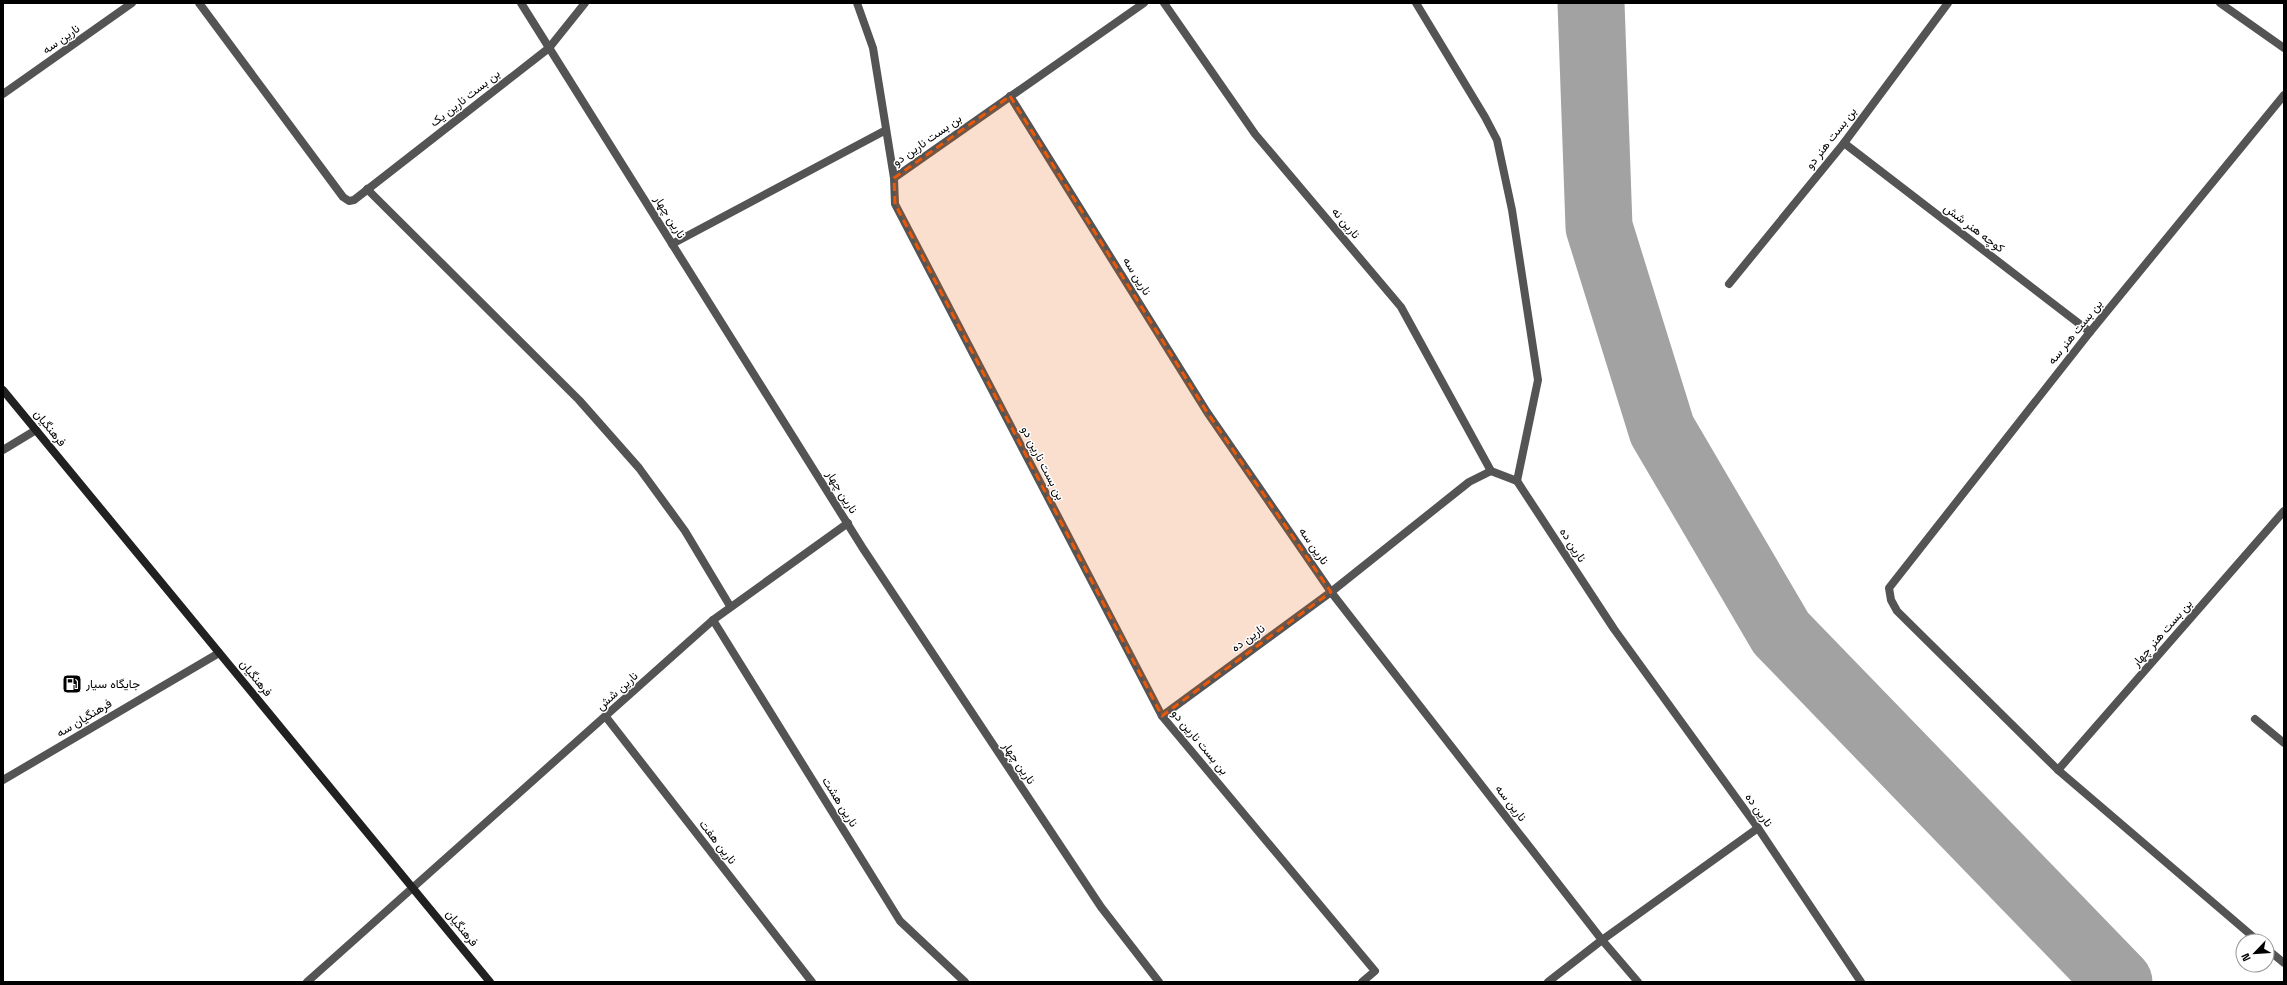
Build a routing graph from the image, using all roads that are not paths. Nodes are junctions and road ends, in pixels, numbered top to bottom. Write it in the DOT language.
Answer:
graph roads {
  1 [pos="132,3"];
  2 [pos="199,3"];
  3 [pos="521,3"];
  4 [pos="585,3"];
  5 [pos="857,3"];
  6 [pos="1144,3"];
  7 [pos="1164,3"];
  8 [pos="1416,3"];
  9 [pos="1948,3"];
  10 [pos="2220,3"];
  11 [pos="549,48"];
  12 [pos="2284,48"];
  13 [pos="3,94"];
  14 [pos="2284,95"];
  15 [pos="1010,96"];
  16 [pos="886,130"];
  17 [pos="1844,143"];
  18 [pos="894,178"];
  19 [pos="367,189"];
  20 [pos="672,244"];
  21 [pos="1729,284"];
  22 [pos="2090,332"];
  23 [pos="3,390"];
  24 [pos="36,430"];
  25 [pos="3,450"];
  26 [pos="1491,471"];
  27 [pos="1517,481"];
  28 [pos="2284,510"];
  29 [pos="848,524"];
  30 [pos="1331,592"];
  31 [pos="730,606"];
  32 [pos="713,620"];
  33 [pos="219,653"];
  34 [pos="1162,716"];
  35 [pos="606,717"];
  36 [pos="2256,719"];
  37 [pos="2284,743"];
  38 [pos="2058,770"];
  39 [pos="3,780"];
  40 [pos="1758,828"];
  41 [pos="413,888"];
  42 [pos="2249,933"];
  43 [pos="1602,940"];
  44 [pos="2275,956"];
  45 [pos="2284,963"];
  46 [pos="308,982"];
  47 [pos="490,982"];
  48 [pos="812,982"];
  49 [pos="965,982"];
  50 [pos="1159,982"];
  51 [pos="1362,982"];
  52 [pos="1548,982"];
  53 [pos="1638,982"];
  54 [pos="1861,982"];
  1 -- 13 [label="street, نارین سه"];
  2 -- 19 [label="street, بن بست نارین یک"];
  3 -- 11 [label="street, نارین چهار"];
  4 -- 11 [label="street, بن بست نارین یک"];
  5 -- 16 [label="street"];
  6 -- 15 [label="street, بن بست نارین دو"];
  7 -- 26 [label="street, نارین نه"];
  8 -- 27 [label="street"];
  9 -- 17 [label="street, بن بست هنر دو"];
  10 -- 12 [label="street"];
  11 -- 19 [label="street, بن بست نارین یک"];
  11 -- 20 [label="street, نارین چهار"];
  14 -- 22 [label="street, بن بست هنر سه"];
  15 -- 18 [label="street, بن بست نارین دو"];
  15 -- 30 [label="street, نارین سه"];
  16 -- 18 [label="street"];
  16 -- 20 [label="street"];
  17 -- 21 [label="street, بن بست هنر دو"];
  17 -- 22 [label="street, کوچه هنر شش"];
  18 -- 34 [label="street, بن بست نارین دو"];
  19 -- 31 [label="street"];
  20 -- 29 [label="street, نارین چهار"];
  22 -- 38 [label="street, بن بست هنر سه"];
  23 -- 24 [label="main road, فرهنگیان"];
  24 -- 25 [label="street"];
  24 -- 33 [label="main road, فرهنگیان"];
  26 -- 27 [label="street"];
  26 -- 30 [label="street, نارین ده"];
  27 -- 40 [label="street, نارین ده"];
  28 -- 38 [label="street, بن بست هنر چهار"];
  29 -- 31 [label="street, نارین شش"];
  29 -- 50 [label="street, نارین چهار"];
  30 -- 34 [label="street, نارین ده"];
  30 -- 43 [label="street, نارین سه"];
  31 -- 32 [label="street, نارین شش"];
  32 -- 35 [label="street, نارین شش"];
  32 -- 49 [label="street, نارین هشت"];
  33 -- 39 [label="street, فرهنگیان سه"];
  33 -- 41 [label="main road, فرهنگیان"];
  34 -- 51 [label="street, بن بست نارین دو"];
  35 -- 41 [label="street, نارین شش"];
  35 -- 48 [label="street, نارین هفت"];
  36 -- 37 [label="street"];
  38 -- 42 [label="street"];
  40 -- 43 [label="street"];
  40 -- 54 [label="street, نارین ده"];
  41 -- 46 [label="street, نارین شش"];
  41 -- 47 [label="main road, فرهنگیان"];
  43 -- 52 [label="street"];
  43 -- 53 [label="street, نارین سه"];
  44 -- 45 [label="street"];
}
